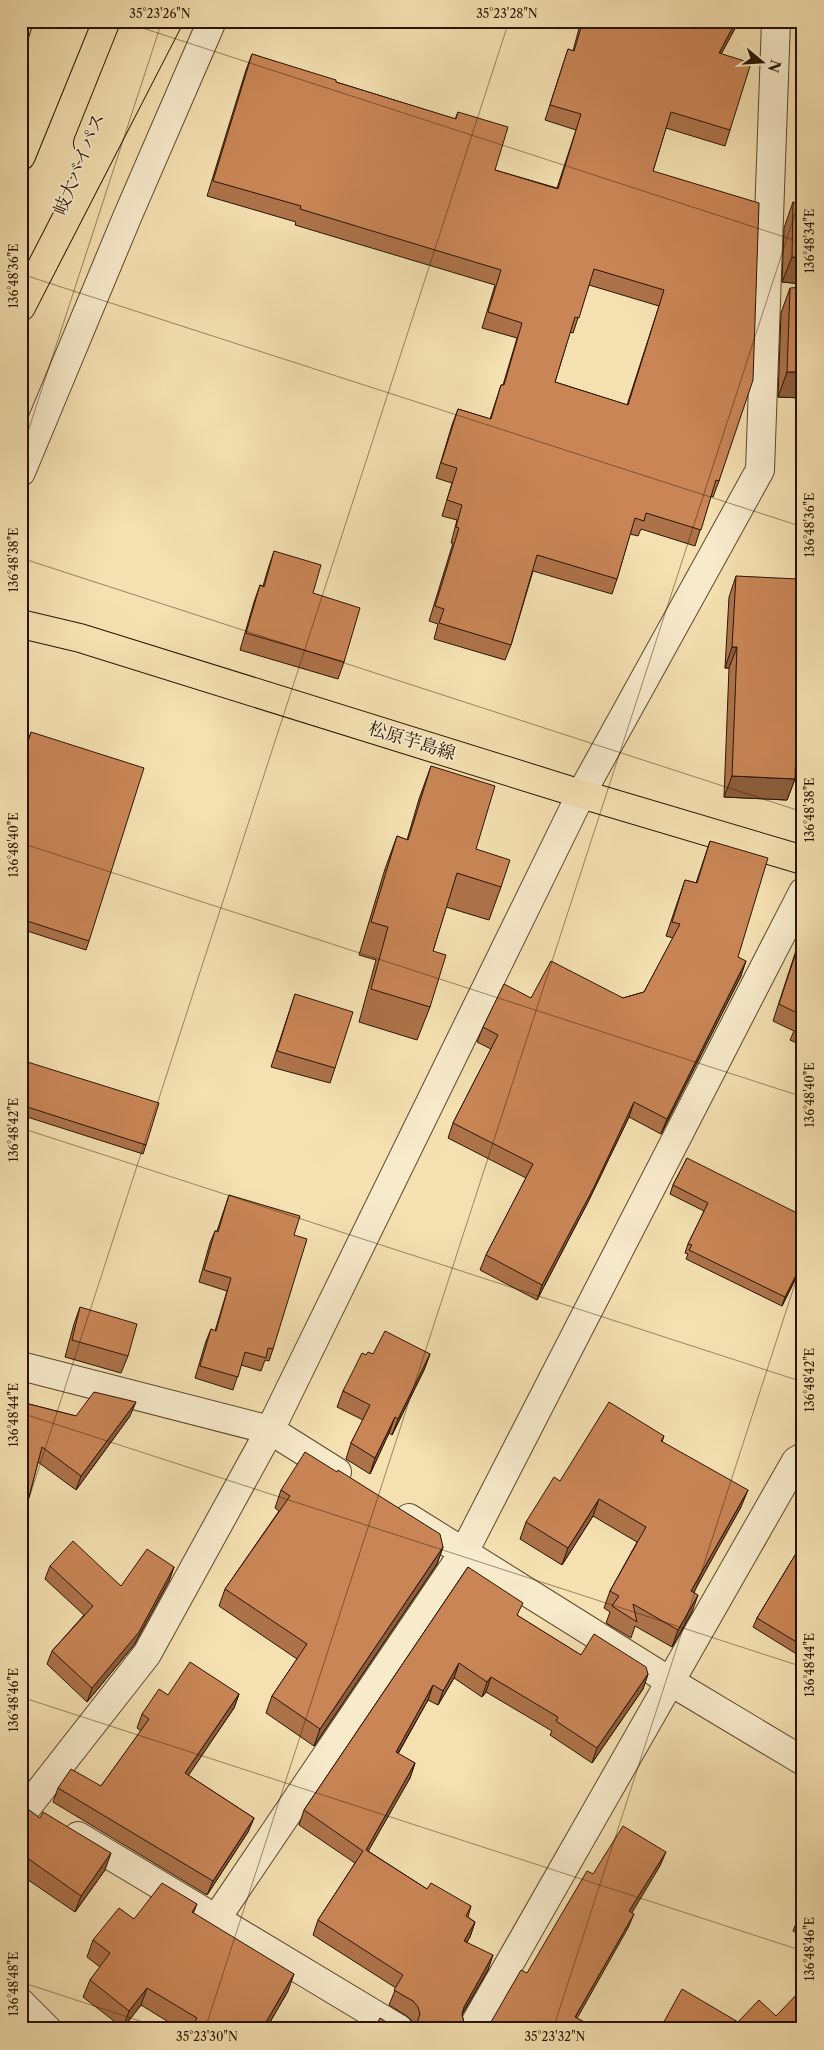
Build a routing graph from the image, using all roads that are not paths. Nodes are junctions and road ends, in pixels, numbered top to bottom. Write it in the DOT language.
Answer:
graph roads {
  1 [pos="48,21"];
  2 [pos="76,21"];
  3 [pos="137,21"];
  4 [pos="168,21"];
  5 [pos="212,21"];
  6 [pos="776,21"];
  7 [pos="21,111"];
  8 [pos="21,156"];
  9 [pos="766,297"];
  10 [pos="794,298"];
  11 [pos="21,307"];
  12 [pos="21,472"];
  13 [pos="21,624"];
  14 [pos="581,794"];
  15 [pos="803,860"];
  16 [pos="803,892"];
  17 [pos="21,1366"];
  18 [pos="270,1430"];
  19 [pos="803,1456"];
  20 [pos="354,1483"];
  21 [pos="388,1504"];
  22 [pos="464,1552"];
  23 [pos="671,1682"];
  24 [pos="803,1760"];
  25 [pos="37,1811"];
  26 [pos="216,1919"];
  27 [pos="21,2003"];
  28 [pos="47,2029"];
  29 [pos="399,2029"];
  30 [pos="472,2029"];
  1 -- 7 [label="main road"];
  2 -- 8 [label="main road"];
  3 -- 11 [label="main road, 岐大バイパス"];
  4 -- 11 [label="main road"];
  5 -- 12 [label="street"];
  6 -- 9 [label="street"];
  9 -- 10 [label="street"];
  9 -- 14 [label="street"];
  13 -- 14 [label="main road, 松原芋島線"];
  14 -- 15 [label="main road, 松原芋島線"];
  14 -- 18 [label="street"];
  16 -- 22 [label="street"];
  17 -- 18 [label="street"];
  18 -- 20 [label="street"];
  18 -- 25 [label="street"];
  19 -- 23 [label="street"];
  21 -- 22 [label="street"];
  22 -- 23 [label="street"];
  22 -- 26 [label="street"];
  23 -- 24 [label="street"];
  23 -- 30 [label="street"];
  25 -- 26 [label="street"];
  26 -- 29 [label="street"];
  27 -- 28 [label="street"];
}
